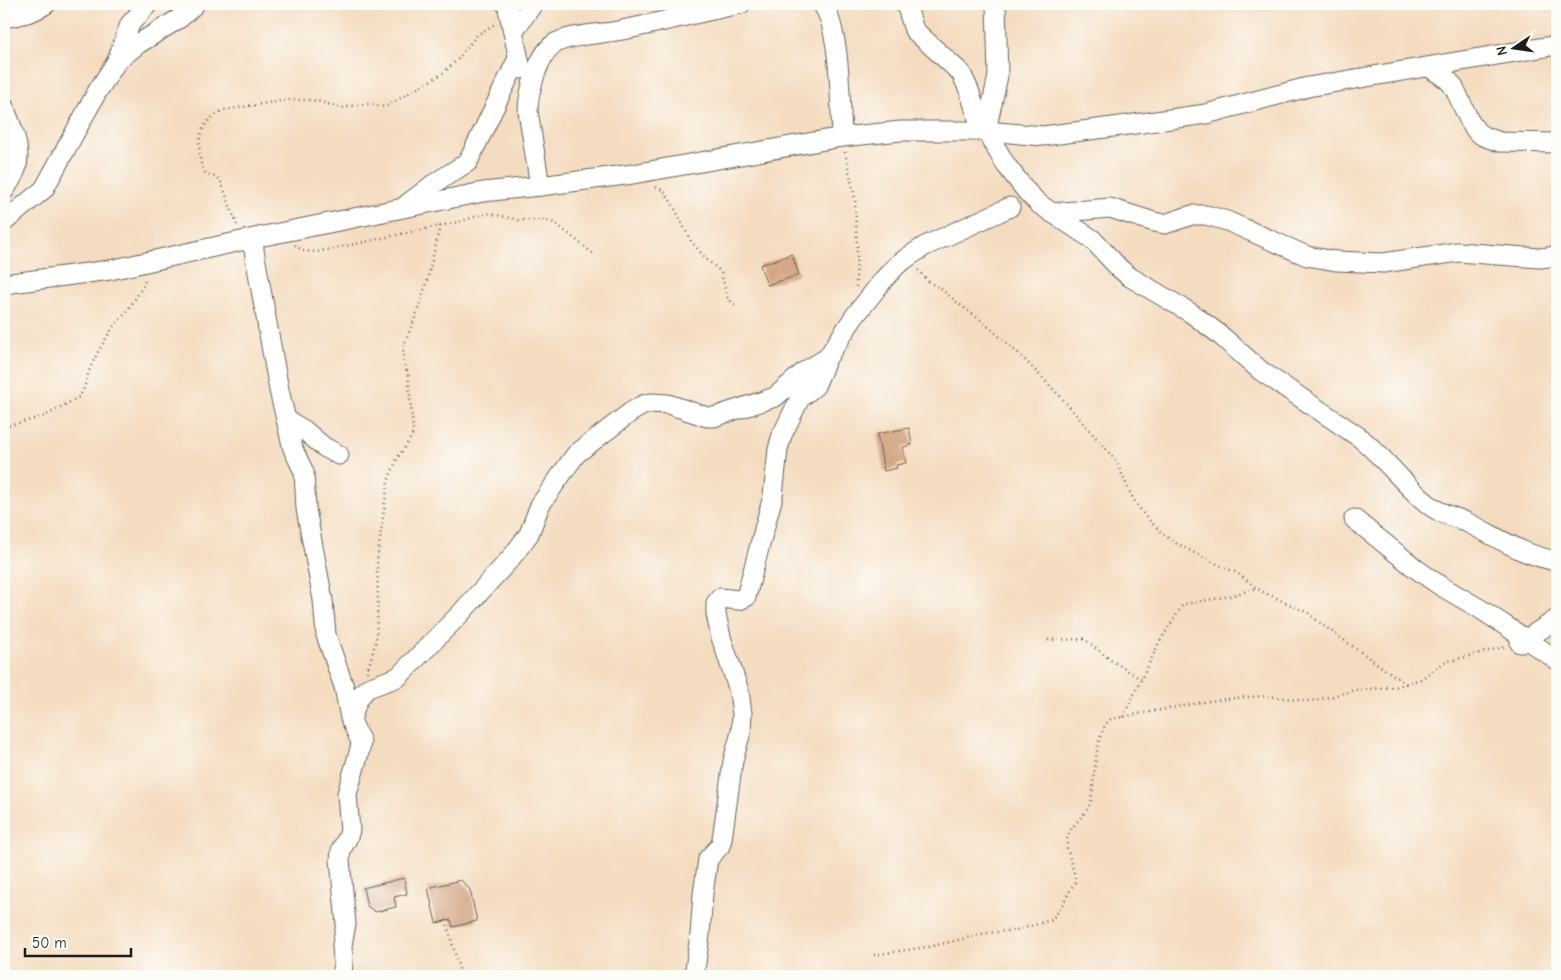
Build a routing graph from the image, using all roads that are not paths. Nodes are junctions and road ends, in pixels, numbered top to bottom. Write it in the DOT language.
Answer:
graph roads {
  1 [pos="46,4"];
  2 [pos="148,4"];
  3 [pos="195,4"];
  4 [pos="533,4"];
  5 [pos="741,4"];
  6 [pos="822,4"];
  7 [pos="906,4"];
  8 [pos="996,4"];
  9 [pos="510,17"];
  10 [pos="4,18"];
  11 [pos="1557,45"];
  12 [pos="518,58"];
  13 [pos="117,62"];
  14 [pos="1429,67"];
  15 [pos="528,104"];
  16 [pos="4,107"];
  17 [pos="984,131"];
  18 [pos="842,137"];
  19 [pos="1557,143"];
  20 [pos="540,186"];
  21 [pos="4,191"];
  22 [pos="1010,207"];
  23 [pos="403,208"];
  24 [pos="1052,213"];
  25 [pos="4,222"];
  26 [pos="239,242"];
  27 [pos="1557,256"];
  28 [pos="4,284"];
  29 [pos="827,358"];
  30 [pos="287,420"];
  31 [pos="340,455"];
  32 [pos="1354,519"];
  33 [pos="1557,561"];
  34 [pos="1557,619"];
  35 [pos="1523,641"];
  36 [pos="1557,660"];
  37 [pos="351,721"];
  38 [pos="342,976"];
  39 [pos="694,976"];
  1 -- 10 [label="street"];
  2 -- 13 [label="street"];
  3 -- 13 [label="street"];
  4 -- 9 [label="street"];
  5 -- 15 [label="street"];
  6 -- 18 [label="street"];
  7 -- 17 [label="street"];
  8 -- 17 [label="street"];
  9 -- 12 [label="street"];
  11 -- 14 [label="street"];
  12 -- 15 [label="street"];
  12 -- 23 [label="street"];
  13 -- 25 [label="street"];
  14 -- 17 [label="street"];
  14 -- 19 [label="street"];
  15 -- 20 [label="street"];
  16 -- 21 [label="street"];
  17 -- 18 [label="street"];
  17 -- 24 [label="street"];
  18 -- 20 [label="street"];
  20 -- 23 [label="street"];
  22 -- 29 [label="street"];
  23 -- 26 [label="street"];
  24 -- 27 [label="street"];
  24 -- 33 [label="street"];
  26 -- 28 [label="street"];
  26 -- 30 [label="street"];
  29 -- 37 [label="street"];
  29 -- 39 [label="street"];
  30 -- 31 [label="street"];
  30 -- 37 [label="street"];
  32 -- 35 [label="street"];
  34 -- 35 [label="street"];
  35 -- 36 [label="street"];
  37 -- 38 [label="street"];
}
